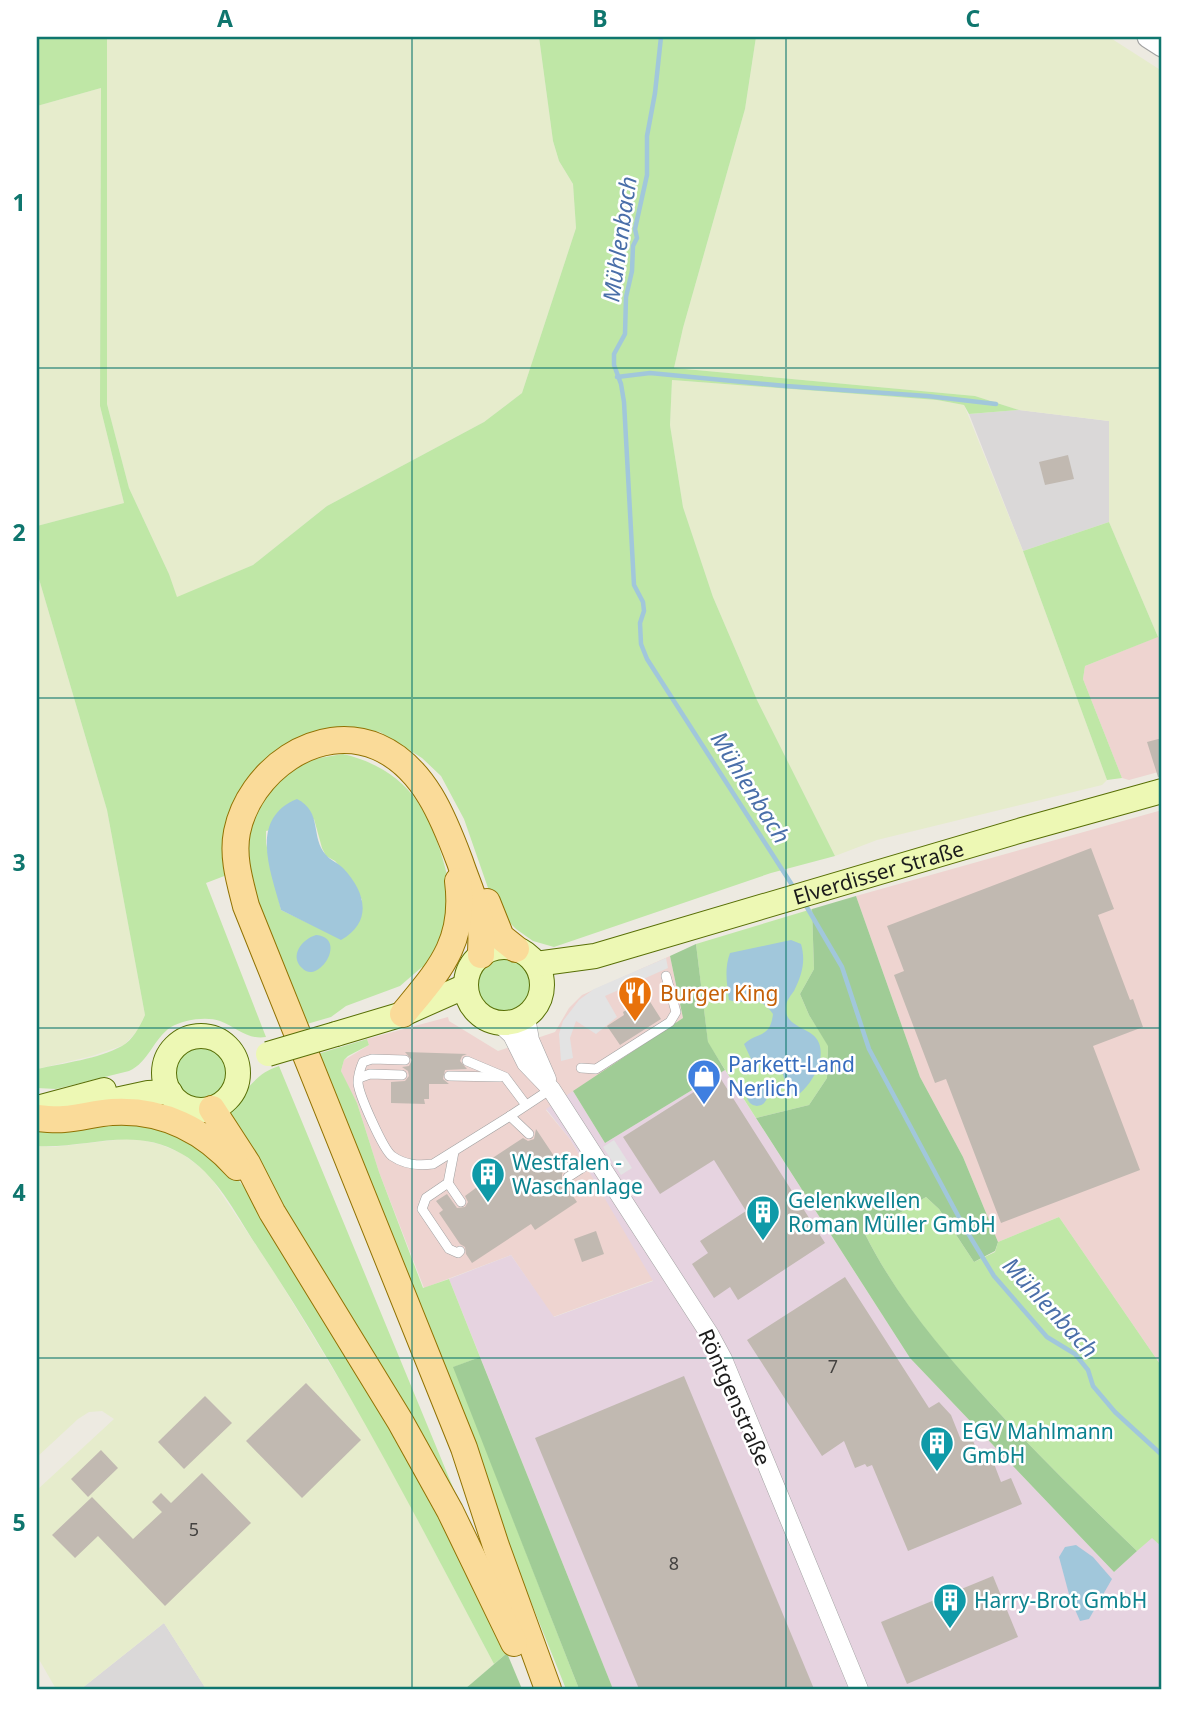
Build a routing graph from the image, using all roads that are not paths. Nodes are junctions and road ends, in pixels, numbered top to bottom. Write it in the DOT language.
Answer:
graph roads {
  1 [pos="1148,37"];
  2 [pos="1162,46"];
  3 [pos="321,731"];
  4 [pos="1162,791"];
  5 [pos="449,831"];
  6 [pos="481,955"];
  7 [pos="596,956"];
  8 [pos="526,957"];
  9 [pos="666,976"];
  10 [pos="542,990"];
  11 [pos="469,997"];
  12 [pos="403,1014"];
  13 [pos="526,1017"];
  14 [pos="499,1023"];
  15 [pos="230,1050"];
  16 [pos="268,1054"];
  17 [pos="404,1060"];
  18 [pos="467,1061"];
  19 [pos="581,1069"];
  20 [pos="402,1075"];
  21 [pos="449,1076"];
  22 [pos="359,1077"];
  23 [pos="505,1077"];
  24 [pos="167,1081"];
  25 [pos="237,1081"];
  26 [pos="551,1089"];
  27 [pos="526,1105"];
  28 [pos="37,1108"];
  29 [pos="212,1109"];
  30 [pos="510,1116"];
  31 [pos="37,1118"];
  32 [pos="529,1134"];
  33 [pos="454,1152"];
  34 [pos="597,1158"];
  35 [pos="568,1177"];
  36 [pos="448,1183"];
  37 [pos="460,1202"];
  38 [pos="272,1212"];
  39 [pos="460,1251"];
  40 [pos="533,1689"];
  41 [pos="548,1689"];
  42 [pos="859,1689"];
  1 -- 2 [label="street"];
  3 -- 8 [label="main road"];
  4 -- 7 [label="main road, Elverdisser Straße"];
  5 -- 6 [label="main road"];
  5 -- 12 [label="main road"];
  5 -- 41 [label="main road"];
  6 -- 8 [label="main road"];
  6 -- 11 [label="main road"];
  7 -- 8 [label="main road, Elverdisser Straße"];
  7 -- 10 [label="main road, Elverdisser Straße"];
  8 -- 10 [label="main road"];
  9 -- 19 [label="lane"];
  10 -- 13 [label="main road"];
  11 -- 12 [label="main road"];
  11 -- 14 [label="main road"];
  12 -- 16 [label="main road, bridge"];
  13 -- 14 [label="main road"];
  13 -- 26 [label="street, Röntgenstraße"];
  14 -- 26 [label="street, Röntgenstraße"];
  15 -- 16 [label="main road"];
  15 -- 24 [label="main road"];
  15 -- 25 [label="main road"];
  16 -- 25 [label="main road"];
  17 -- 22 [label="lane"];
  18 -- 23 [label="lane"];
  20 -- 22 [label="lane"];
  21 -- 23 [label="lane"];
  22 -- 33 [label="lane"];
  23 -- 27 [label="lane"];
  24 -- 28 [label="main road"];
  24 -- 29 [label="main road"];
  24 -- 31 [label="main road"];
  25 -- 29 [label="main road"];
  26 -- 27 [label="lane"];
  26 -- 34 [label="street, Röntgenstraße"];
  27 -- 30 [label="lane"];
  29 -- 38 [label="main road"];
  30 -- 32 [label="lane"];
  30 -- 33 [label="lane"];
  31 -- 38 [label="main road"];
  33 -- 36 [label="lane"];
  34 -- 35 [label="lane"];
  34 -- 42 [label="street, Röntgenstraße"];
  36 -- 37 [label="lane"];
  36 -- 39 [label="lane"];
  38 -- 40 [label="main road"];
}
